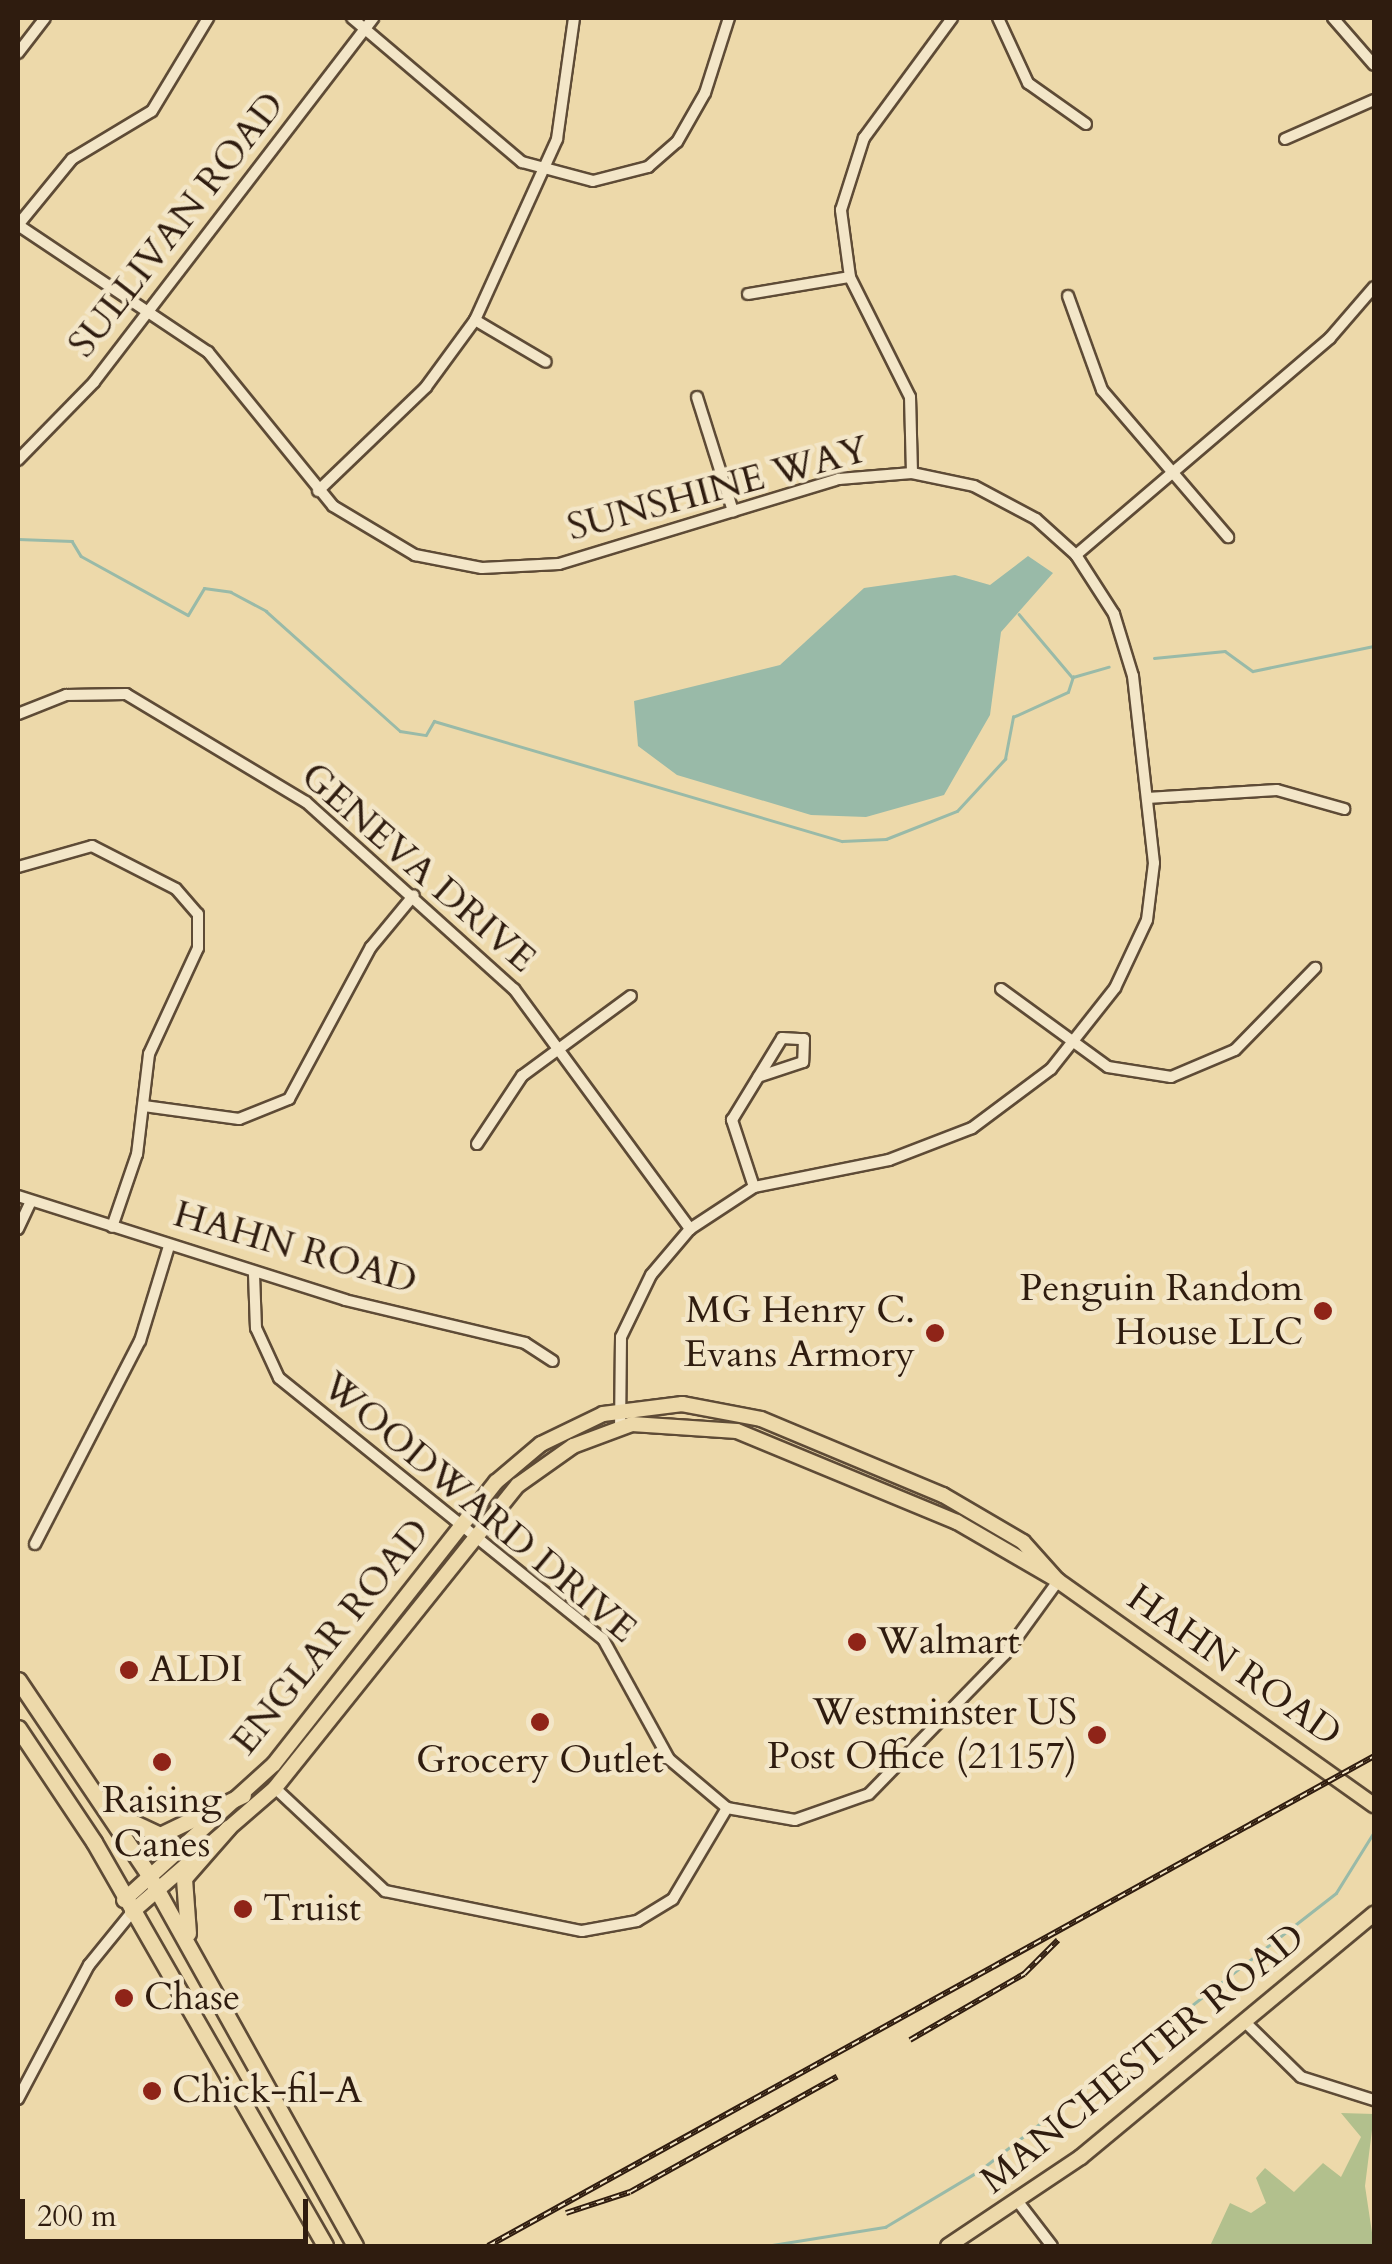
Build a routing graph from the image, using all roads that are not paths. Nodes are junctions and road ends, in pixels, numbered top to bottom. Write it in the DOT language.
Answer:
graph roads {
  1 [pos="45,18"];
  2 [pos="208,18"];
  3 [pos="352,18"];
  4 [pos="574,18"];
  5 [pos="728,18"];
  6 [pos="952,18"];
  7 [pos="998,18"];
  8 [pos="1333,18"];
  9 [pos="370,22"];
  10 [pos="18,53"];
  11 [pos="1374,65"];
  12 [pos="1374,100"];
  13 [pos="1086,124"];
  14 [pos="1285,139"];
  15 [pos="544,174"];
  16 [pos="18,225"];
  17 [pos="850,277"];
  18 [pos="1374,287"];
  19 [pos="748,294"];
  20 [pos="1068,296"];
  21 [pos="150,310"];
  22 [pos="475,320"];
  23 [pos="546,362"];
  24 [pos="697,397"];
  25 [pos="18,460"];
  26 [pos="1172,473"];
  27 [pos="912,474"];
  28 [pos="318,491"];
  29 [pos="733,512"];
  30 [pos="1228,537"];
  31 [pos="1076,555"];
  32 [pos="18,714"];
  33 [pos="1147,798"];
  34 [pos="1344,809"];
  35 [pos="18,867"];
  36 [pos="414,895"];
  37 [pos="1315,968"];
  38 [pos="1000,989"];
  39 [pos="631,996"];
  40 [pos="1075,1043"];
  41 [pos="561,1045"];
  42 [pos="758,1078"];
  43 [pos="144,1106"];
  44 [pos="477,1144"];
  45 [pos="754,1188"];
  46 [pos="18,1196"];
  47 [pos="31,1201"];
  48 [pos="112,1227"];
  49 [pos="690,1229"];
  50 [pos="18,1230"];
  51 [pos="169,1246"];
  52 [pos="254,1274"];
  53 [pos="553,1360"];
  54 [pos="618,1410"];
  55 [pos="620,1428"];
  56 [pos="460,1529"];
  57 [pos="473,1540"];
  58 [pos="35,1544"];
  59 [pos="1058,1580"];
  60 [pos="18,1680"];
  61 [pos="18,1728"];
  62 [pos="275,1788"];
  63 [pos="96,1795"];
  64 [pos="243,1795"];
  65 [pos="1374,1805"];
  66 [pos="728,1808"];
  67 [pos="228,1828"];
  68 [pos="147,1872"];
  69 [pos="156,1887"];
  70 [pos="128,1906"];
  71 [pos="1374,1914"];
  72 [pos="203,1975"];
  73 [pos="1245,2022"];
  74 [pos="18,2100"];
  75 [pos="1374,2100"];
  76 [pos="1020,2203"];
  77 [pos="325,2246"];
  78 [pos="355,2246"];
  79 [pos="948,2246"];
  80 [pos="1052,2246"];
  1 -- 10 [label="street"];
  2 -- 16 [label="street"];
  3 -- 9 [label="street"];
  4 -- 15 [label="street"];
  5 -- 15 [label="street"];
  6 -- 17 [label="street"];
  7 -- 13 [label="street"];
  8 -- 11 [label="street"];
  9 -- 15 [label="street"];
  9 -- 21 [label="street, SULLIVAN ROAD"];
  12 -- 14 [label="street"];
  15 -- 22 [label="street"];
  16 -- 21 [label="street, SUNSHINE WAY"];
  17 -- 19 [label="street"];
  17 -- 27 [label="street"];
  18 -- 26 [label="street"];
  20 -- 26 [label="street"];
  21 -- 25 [label="street, SULLIVAN ROAD"];
  21 -- 28 [label="street, SUNSHINE WAY"];
  22 -- 23 [label="street"];
  22 -- 28 [label="street"];
  24 -- 29 [label="street"];
  26 -- 30 [label="street"];
  26 -- 31 [label="street"];
  27 -- 29 [label="street, SUNSHINE WAY"];
  27 -- 31 [label="street, SUNSHINE WAY"];
  28 -- 29 [label="street, SUNSHINE WAY"];
  31 -- 33 [label="street, SUNSHINE WAY"];
  32 -- 36 [label="street, GENEVA DRIVE"];
  33 -- 34 [label="street"];
  33 -- 40 [label="street, SUNSHINE WAY"];
  35 -- 43 [label="street"];
  36 -- 41 [label="street, GENEVA DRIVE"];
  36 -- 43 [label="street"];
  37 -- 40 [label="street"];
  38 -- 40 [label="street"];
  39 -- 41 [label="street"];
  40 -- 45 [label="street, SUNSHINE WAY"];
  41 -- 44 [label="street"];
  41 -- 49 [label="street, GENEVA DRIVE"];
  42 -- 42 [label="street"];
  42 -- 45 [label="street"];
  43 -- 48 [label="street"];
  45 -- 49 [label="street, SUNSHINE WAY"];
  46 -- 47 [label="street, HAHN ROAD"];
  47 -- 48 [label="street, HAHN ROAD"];
  47 -- 50 [label="street"];
  48 -- 51 [label="street, HAHN ROAD"];
  49 -- 54 [label="street, SUNSHINE WAY"];
  51 -- 52 [label="street, HAHN ROAD"];
  51 -- 58 [label="street"];
  52 -- 53 [label="street, HAHN ROAD"];
  52 -- 56 [label="street, WOODWARD DRIVE"];
  54 -- 55 [label="street, SUNSHINE WAY"];
  54 -- 56 [label="main road, ENGLAR ROAD"];
  54 -- 59 [label="main road, HAHN ROAD"];
  55 -- 57 [label="main road, ENGLAR ROAD"];
  55 -- 59 [label="main road, HAHN ROAD"];
  56 -- 57 [label="street, WOODWARD DRIVE"];
  56 -- 64 [label="main road, ENGLAR ROAD"];
  57 -- 62 [label="main road, ENGLAR ROAD"];
  57 -- 66 [label="street, WOODWARD DRIVE"];
  59 -- 65 [label="main road, HAHN ROAD"];
  59 -- 66 [label="street, WOODWARD DRIVE"];
  60 -- 63 [label="highway"];
  61 -- 70 [label="highway"];
  62 -- 66 [label="street"];
  62 -- 67 [label="main road, ENGLAR ROAD"];
  63 -- 64 [label="highway"];
  63 -- 68 [label="highway"];
  64 -- 68 [label="main road, ENGLAR ROAD"];
  67 -- 69 [label="main road, ENGLAR ROAD"];
  67 -- 72 [label="highway"];
  68 -- 69 [label="highway"];
  68 -- 70 [label="main road, ENGLAR ROAD"];
  69 -- 70 [label="main road, ENGLAR ROAD"];
  69 -- 72 [label="highway"];
  70 -- 74 [label="street, ENGLAR ROAD"];
  70 -- 77 [label="highway"];
  71 -- 73 [label="main road, MANCHESTER ROAD"];
  72 -- 78 [label="highway"];
  73 -- 75 [label="street"];
  73 -- 76 [label="main road, MANCHESTER ROAD"];
  76 -- 79 [label="main road, MANCHESTER ROAD"];
  76 -- 80 [label="street"];
}
